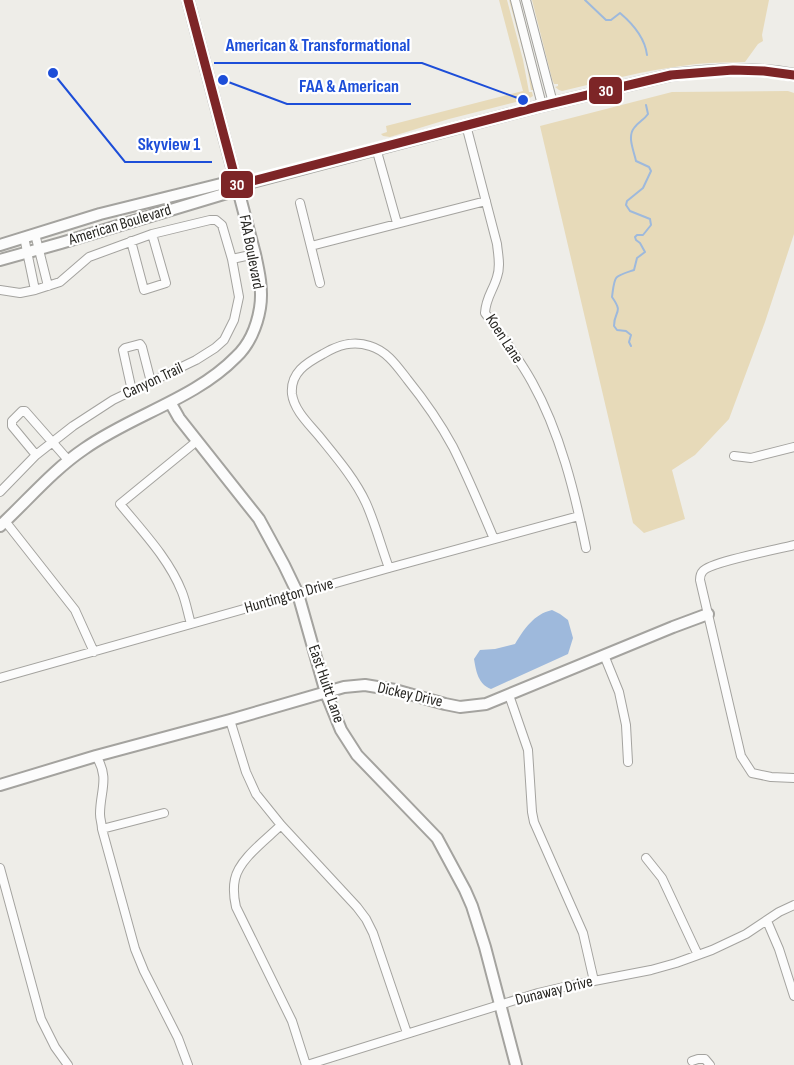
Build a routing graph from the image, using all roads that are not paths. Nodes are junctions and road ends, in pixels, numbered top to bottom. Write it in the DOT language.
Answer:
graph roads {
  1 [pos="188,0"];
  2 [pos="515,0"];
  3 [pos="526,0"];
  4 [pos="794,75"];
  5 [pos="548,104"];
  6 [pos="466,125"];
  7 [pos="376,148"];
  8 [pos="237,185"];
  9 [pos="486,201"];
  10 [pos="300,203"];
  11 [pos="398,223"];
  12 [pos="35,234"];
  13 [pos="152,234"];
  14 [pos="24,237"];
  15 [pos="131,241"];
  16 [pos="0,245"];
  17 [pos="311,246"];
  18 [pos="39,249"];
  19 [pos="27,253"];
  20 [pos="255,254"];
  21 [pos="0,260"];
  22 [pos="232,260"];
  23 [pos="320,283"];
  24 [pos="48,286"];
  25 [pos="0,290"];
  26 [pos="35,290"];
  27 [pos="151,382"];
  28 [pos="132,391"];
  29 [pos="170,402"];
  30 [pos="197,441"];
  31 [pos="52,442"];
  32 [pos="794,447"];
  33 [pos="36,455"];
  34 [pos="734,456"];
  35 [pos="69,461"];
  36 [pos="0,492"];
  37 [pos="579,516"];
  38 [pos="3,523"];
  39 [pos="494,539"];
  40 [pos="794,545"];
  41 [pos="586,548"];
  42 [pos="389,567"];
  43 [pos="298,594"];
  44 [pos="708,614"];
  45 [pos="191,624"];
  46 [pos="94,652"];
  47 [pos="604,655"];
  48 [pos="0,678"];
  49 [pos="326,693"];
  50 [pos="509,695"];
  51 [pos="230,720"];
  52 [pos="96,756"];
  53 [pos="628,762"];
  54 [pos="794,778"];
  55 [pos="0,785"];
  56 [pos="164,813"];
  57 [pos="281,825"];
  58 [pos="102,829"];
  59 [pos="646,858"];
  60 [pos="0,868"];
  61 [pos="794,905"];
  62 [pos="767,921"];
  63 [pos="698,955"];
  64 [pos="594,981"];
  65 [pos="794,996"];
  66 [pos="500,1005"];
  67 [pos="407,1033"];
  68 [pos="692,1061"];
  69 [pos="68,1065"];
  70 [pos="188,1065"];
  71 [pos="307,1065"];
  72 [pos="516,1065"];
  73 [pos="710,1065"];
  1 -- 8 [label="street, FAA Boulevard"];
  2 -- 5 [label="street"];
  3 -- 5 [label="street"];
  4 -- 5 [label="street, American Boulevard"];
  5 -- 6 [label="street, American Boulevard"];
  6 -- 7 [label="street, American Boulevard"];
  6 -- 9 [label="street, Koen Lane"];
  7 -- 8 [label="street, American Boulevard"];
  7 -- 11 [label="street"];
  8 -- 12 [label="street, American Boulevard"];
  8 -- 18 [label="street, American Boulevard"];
  8 -- 20 [label="street, FAA Boulevard"];
  9 -- 11 [label="street"];
  9 -- 37 [label="street, Koen Lane"];
  10 -- 17 [label="street"];
  11 -- 17 [label="street"];
  12 -- 14 [label="street, American Boulevard"];
  12 -- 18 [label="street"];
  13 -- 15 [label="street"];
  13 -- 15 [label="street"];
  13 -- 22 [label="street, Canyon Trail"];
  14 -- 16 [label="street, American Boulevard"];
  14 -- 19 [label="street"];
  15 -- 24 [label="street"];
  17 -- 23 [label="street"];
  18 -- 19 [label="street, American Boulevard"];
  18 -- 24 [label="street"];
  19 -- 21 [label="street, American Boulevard"];
  19 -- 26 [label="street"];
  20 -- 22 [label="street"];
  20 -- 29 [label="street, FAA Boulevard"];
  22 -- 27 [label="street, Canyon Trail"];
  24 -- 26 [label="street"];
  25 -- 26 [label="street"];
  27 -- 28 [label="street, Canyon Trail"];
  27 -- 28 [label="street"];
  28 -- 31 [label="street, Canyon Trail"];
  29 -- 30 [label="street, East Huitt Lane"];
  29 -- 35 [label="street, FAA Boulevard"];
  30 -- 43 [label="street, East Huitt Lane"];
  30 -- 45 [label="street"];
  31 -- 33 [label="street, Canyon Trail"];
  31 -- 33 [label="street"];
  31 -- 35 [label="street"];
  32 -- 34 [label="street"];
  33 -- 36 [label="street, Canyon Trail"];
  35 -- 38 [label="street, FAA Boulevard"];
  37 -- 39 [label="street, Huntington Drive"];
  37 -- 41 [label="street, Koen Lane"];
  38 -- 46 [label="street"];
  39 -- 42 [label="street, Huntington Drive"];
  39 -- 42 [label="street"];
  40 -- 44 [label="street"];
  42 -- 43 [label="street, Huntington Drive"];
  43 -- 45 [label="street, Huntington Drive"];
  43 -- 49 [label="street, East Huitt Lane"];
  44 -- 47 [label="street, Dickey Drive"];
  44 -- 54 [label="street"];
  45 -- 46 [label="street, Huntington Drive"];
  46 -- 48 [label="street, Huntington Drive"];
  47 -- 50 [label="street, Dickey Drive"];
  47 -- 53 [label="street"];
  49 -- 50 [label="street, Dickey Drive"];
  49 -- 51 [label="street, Dickey Drive"];
  49 -- 66 [label="street, East Huitt Lane"];
  50 -- 64 [label="street"];
  51 -- 52 [label="street, Dickey Drive"];
  51 -- 57 [label="street"];
  52 -- 55 [label="street, Dickey Drive"];
  52 -- 58 [label="street"];
  56 -- 58 [label="street"];
  57 -- 67 [label="street"];
  57 -- 71 [label="street"];
  58 -- 70 [label="street"];
  59 -- 63 [label="street"];
  60 -- 69 [label="street"];
  61 -- 62 [label="street, Dunaway Drive"];
  62 -- 63 [label="street, Dunaway Drive"];
  62 -- 65 [label="street"];
  63 -- 64 [label="street, Dunaway Drive"];
  64 -- 66 [label="street, Dunaway Drive"];
  66 -- 67 [label="street, Dunaway Drive"];
  66 -- 72 [label="street, East Huitt Lane"];
  67 -- 71 [label="street, Dunaway Drive"];
  68 -- 73 [label="street"];
}
